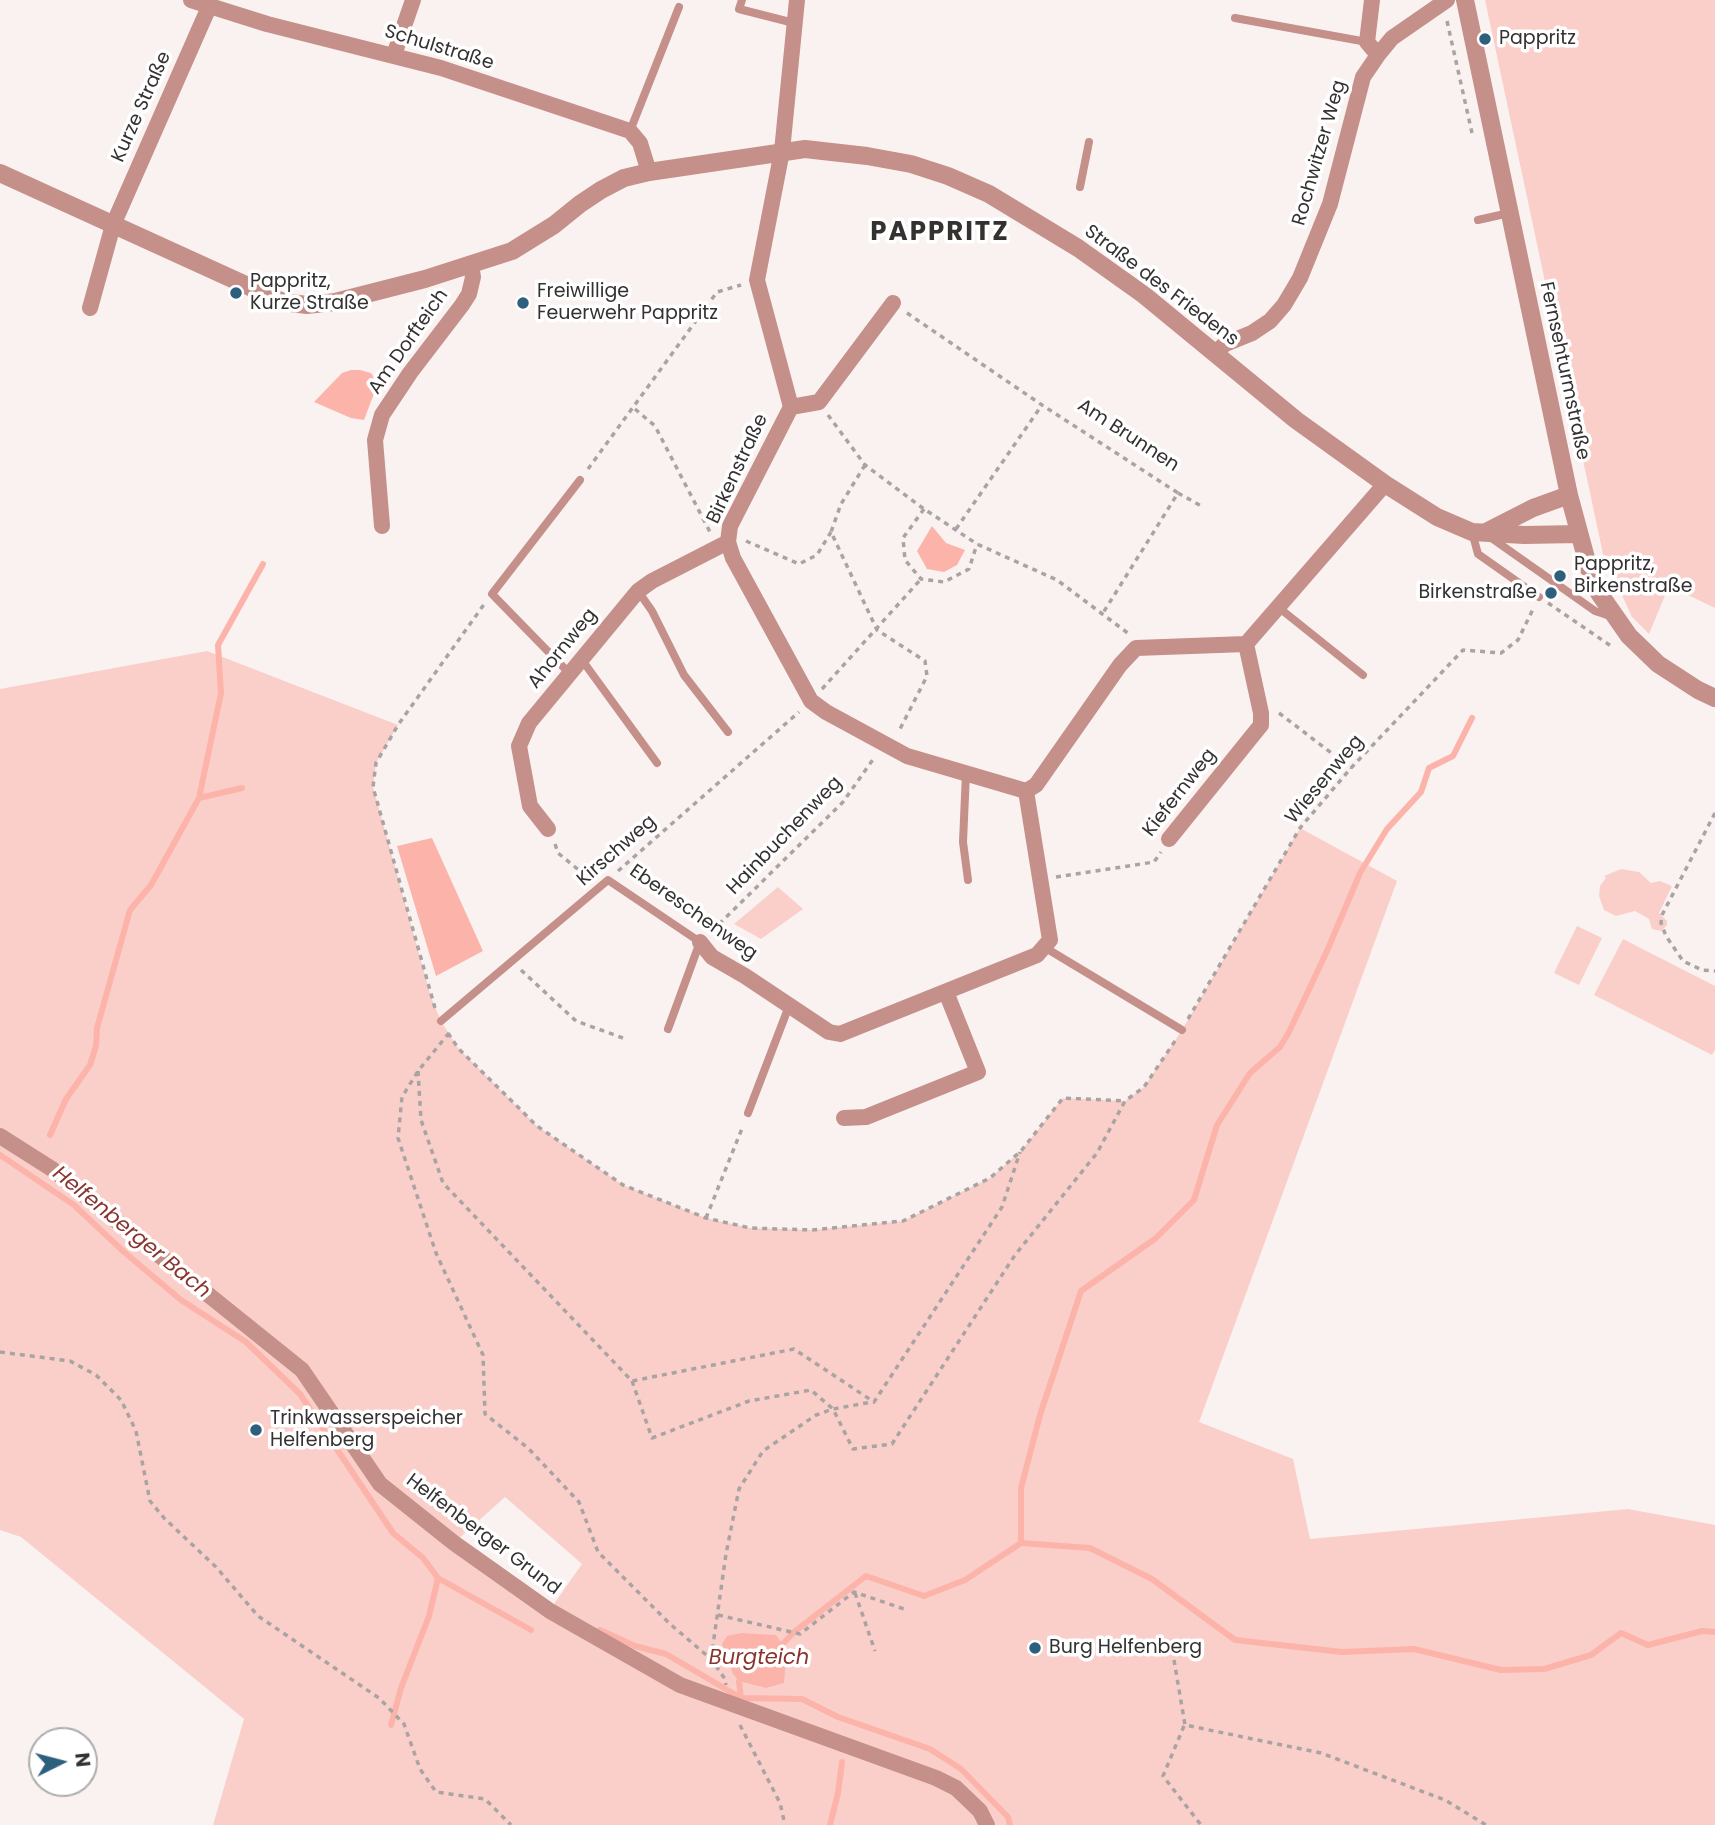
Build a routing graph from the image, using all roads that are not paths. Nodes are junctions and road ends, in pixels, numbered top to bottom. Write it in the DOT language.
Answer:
graph roads {
  1 [pos="191,0"];
  2 [pos="413,0"];
  3 [pos="742,0"];
  4 [pos="797,0"];
  5 [pos="1372,0"];
  6 [pos="1447,0"];
  7 [pos="1465,0"];
  8 [pos="209,7"];
  9 [pos="679,7"];
  10 [pos="1235,18"];
  11 [pos="794,23"];
  12 [pos="1372,48"];
  13 [pos="394,55"];
  14 [pos="630,131"];
  15 [pos="1089,142"];
  16 [pos="782,151"];
  17 [pos="649,172"];
  18 [pos="0,173"];
  19 [pos="1080,187"];
  20 [pos="1509,213"];
  21 [pos="1478,220"];
  22 [pos="113,225"];
  23 [pos="471,265"];
  24 [pos="893,303"];
  25 [pos="90,308"];
  26 [pos="1215,353"];
  27 [pos="791,407"];
  28 [pos="580,480"];
  29 [pos="1385,484"];
  30 [pos="1569,495"];
  31 [pos="382,526"];
  32 [pos="1478,533"];
  33 [pos="1578,534"];
  34 [pos="723,544"];
  35 [pos="638,591"];
  36 [pos="1539,597"];
  37 [pos="1278,607"];
  38 [pos="1613,617"];
  39 [pos="1246,644"];
  40 [pos="582,660"];
  41 [pos="570,674"];
  42 [pos="1363,674"];
  43 [pos="1715,698"];
  44 [pos="728,732"];
  45 [pos="657,763"];
  46 [pos="966,773"];
  47 [pos="1026,791"];
  48 [pos="548,829"];
  49 [pos="1169,839"];
  50 [pos="608,880"];
  51 [pos="968,880"];
  52 [pos="700,942"];
  53 [pos="1044,947"];
  54 [pos="946,992"];
  55 [pos="789,1006"];
  56 [pos="441,1021"];
  57 [pos="668,1029"];
  58 [pos="1182,1030"];
  59 [pos="748,1113"];
  60 [pos="844,1118"];
  61 [pos="0,1136"];
  62 [pos="987,1825"];
  1 -- 8 [label="street, Schulstraße"];
  2 -- 13 [label="street"];
  3 -- 11 [label="lane"];
  4 -- 11 [label="street, Birkenstraße"];
  5 -- 12 [label="street"];
  6 -- 12 [label="street, Rochwitzer Weg"];
  7 -- 20 [label="street, Fernsehturmstraße"];
  8 -- 13 [label="street, Schulstraße"];
  8 -- 22 [label="street, Kurze Straße"];
  9 -- 14 [label="lane"];
  10 -- 12 [label="lane"];
  11 -- 16 [label="street, Birkenstraße"];
  12 -- 26 [label="street, Rochwitzer Weg"];
  13 -- 14 [label="street, Schulstraße"];
  14 -- 17 [label="street"];
  15 -- 19 [label="lane"];
  16 -- 17 [label="street, Straße des Friedens"];
  16 -- 26 [label="street, Straße des Friedens"];
  16 -- 27 [label="street, Birkenstraße"];
  17 -- 23 [label="street, Straße des Friedens"];
  18 -- 22 [label="street, Straße des Friedens"];
  20 -- 21 [label="lane"];
  20 -- 30 [label="street, Fernsehturmstraße"];
  22 -- 23 [label="street, Straße des Friedens"];
  22 -- 25 [label="street"];
  23 -- 31 [label="street, Am Dorfteich"];
  24 -- 27 [label="street"];
  26 -- 29 [label="street, Straße des Friedens"];
  27 -- 34 [label="street, Birkenstraße"];
  28 -- 41 [label="lane"];
  29 -- 32 [label="street, Straße des Friedens"];
  29 -- 37 [label="street"];
  30 -- 32 [label="street"];
  30 -- 33 [label="street, Fernsehturmstraße"];
  32 -- 33 [label="street, Straße des Friedens"];
  32 -- 36 [label="lane"];
  32 -- 38 [label="lane"];
  33 -- 38 [label="street, Fernsehturmstraße"];
  34 -- 35 [label="street, Ahornweg"];
  34 -- 46 [label="street, Birkenstraße"];
  35 -- 40 [label="street, Ahornweg"];
  35 -- 44 [label="lane"];
  37 -- 39 [label="street"];
  37 -- 42 [label="lane"];
  38 -- 43 [label="street, Fernsehturmstraße"];
  39 -- 47 [label="street"];
  39 -- 49 [label="street, Kiefernweg"];
  40 -- 41 [label="street, Ahornweg"];
  40 -- 45 [label="lane"];
  41 -- 48 [label="street, Ahornweg"];
  46 -- 47 [label="street, Birkenstraße"];
  46 -- 51 [label="lane"];
  47 -- 53 [label="street"];
  50 -- 52 [label="lane, Ebereschenweg"];
  50 -- 56 [label="lane, Kirschweg"];
  52 -- 55 [label="street, Ebereschenweg"];
  52 -- 57 [label="lane"];
  53 -- 54 [label="street, Ebereschenweg"];
  53 -- 58 [label="lane"];
  54 -- 55 [label="street, Ebereschenweg"];
  54 -- 60 [label="street"];
  55 -- 59 [label="lane"];
  61 -- 62 [label="street, Helfenberger Grund"];
}
